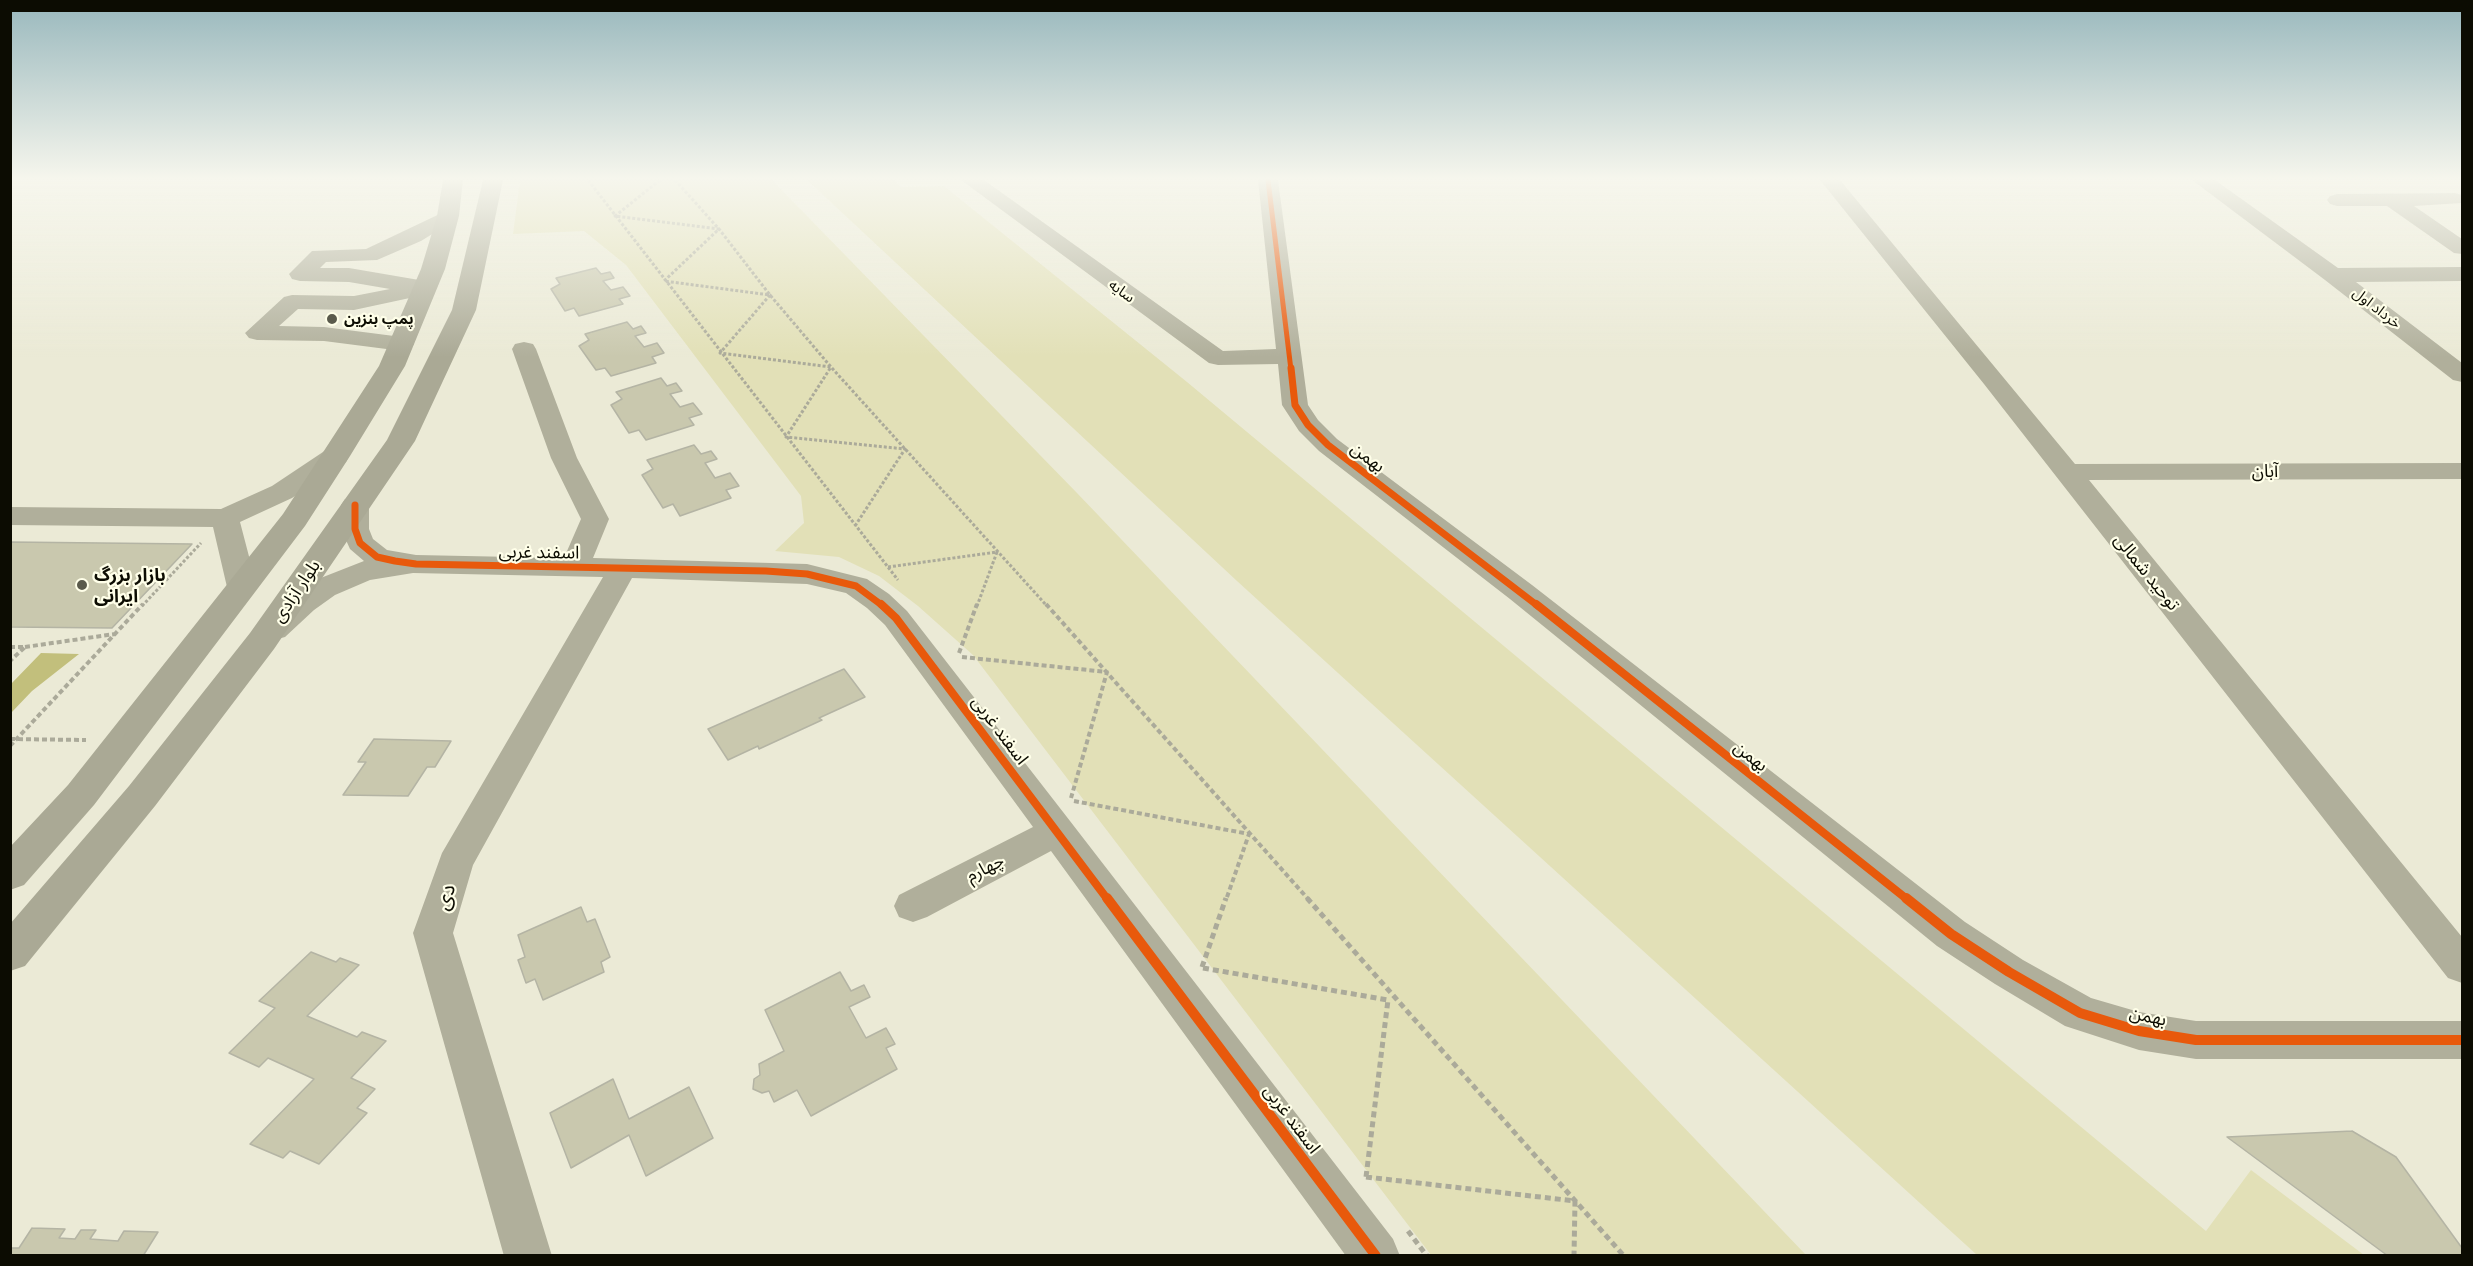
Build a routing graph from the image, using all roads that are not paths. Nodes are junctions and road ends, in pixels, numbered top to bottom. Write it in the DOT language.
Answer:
graph roads {
  1 [pos="406,239"];
  2 [pos="441,239"];
  3 [pos="480,239"];
  4 [pos="1053,239"];
  5 [pos="1275,239"];
  6 [pos="1878,239"];
  7 [pos="2283,239"];
  8 [pos="2463,274"];
  9 [pos="2333,275"];
  10 [pos="425,288"];
  11 [pos="402,344"];
  12 [pos="524,349"];
  13 [pos="1289,356"];
  14 [pos="2463,375"];
  15 [pos="336,456"];
  16 [pos="2463,471"];
  17 [pos="2067,472"];
  18 [pos="355,505"];
  19 [pos="10,516"];
  20 [pos="225,518"];
  21 [pos="416,564"];
  22 [pos="575,567"];
  23 [pos="623,568"];
  24 [pos="242,587"];
  25 [pos="262,641"];
  26 [pos="1057,831"];
  27 [pos="10,874"];
  28 [pos="913,906"];
  29 [pos="10,954"];
  30 [pos="2463,966"];
  31 [pos="2463,1040"];
  32 [pos="1375,1255"];
  33 [pos="528,1256"];
  1 -- 10 [label="street"];
  2 -- 10 [label="main road"];
  3 -- 18 [label="main road, بلوار آزادی"];
  4 -- 13 [label="street, سایه"];
  5 -- 13 [label="street, بهمن"];
  6 -- 17 [label="street, توحید شمالی"];
  7 -- 9 [label="street, خرداد اول"];
  8 -- 9 [label="street"];
  9 -- 14 [label="street, خرداد اول"];
  10 -- 11 [label="main road"];
  10 -- 11 [label="street"];
  11 -- 15 [label="main road"];
  12 -- 22 [label="street"];
  13 -- 31 [label="street, بهمن"];
  15 -- 20 [label="street"];
  15 -- 24 [label="main road"];
  16 -- 17 [label="street, آبان"];
  17 -- 30 [label="street, توحید شمالی"];
  18 -- 21 [label="street"];
  18 -- 25 [label="main road, بلوار آزادی"];
  19 -- 20 [label="street"];
  20 -- 24 [label="street"];
  21 -- 22 [label="street, اسفند غربی"];
  21 -- 25 [label="street"];
  22 -- 23 [label="street, اسفند غربی"];
  23 -- 26 [label="street, اسفند غربی"];
  23 -- 33 [label="street, دی"];
  24 -- 27 [label="main road"];
  25 -- 29 [label="main road, بلوار آزادی"];
  26 -- 28 [label="street, چهارم"];
  26 -- 32 [label="street, اسفند غربی"];
}
